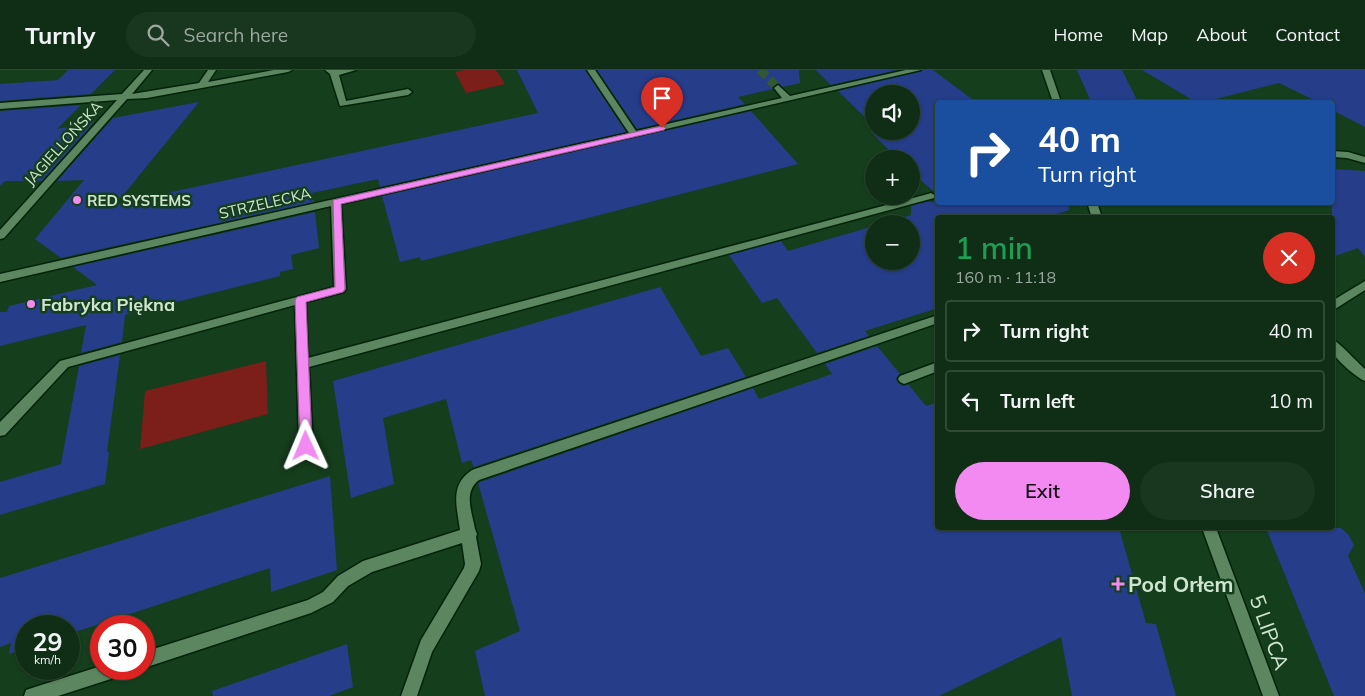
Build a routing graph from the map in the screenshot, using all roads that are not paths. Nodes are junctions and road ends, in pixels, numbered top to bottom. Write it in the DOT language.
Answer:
graph roads {
  1 [pos="148,70"];
  2 [pos="212,70"];
  3 [pos="288,70"];
  4 [pos="352,70"];
  5 [pos="591,70"];
  6 [pos="917,70"];
  7 [pos="1046,70"];
  8 [pos="332,72"];
  9 [pos="201,86"];
  10 [pos="778,88"];
  11 [pos="408,92"];
  12 [pos="124,97"];
  13 [pos="788,99"];
  14 [pos="1056,100"];
  15 [pos="0,106"];
  16 [pos="634,134"];
  17 [pos="1335,154"];
  18 [pos="1365,160"];
  19 [pos="931,196"];
  20 [pos="336,202"];
  21 [pos="0,236"];
  22 [pos="0,278"];
  23 [pos="1365,285"];
  24 [pos="300,300"];
  25 [pos="1335,305"];
  26 [pos="935,321"];
  27 [pos="1335,346"];
  28 [pos="304,364"];
  29 [pos="935,367"];
  30 [pos="1365,376"];
  31 [pos="904,379"];
  32 [pos="0,431"];
  33 [pos="306,446"];
  34 [pos="1210,530"];
  35 [pos="470,534"];
  36 [pos="155,656"];
  37 [pos="90,678"];
  38 [pos="32,696"];
  39 [pos="409,696"];
  40 [pos="1271,696"];
  1 -- 12 [label="street, JAGIELLOŃSKA"];
  2 -- 9 [label="street"];
  3 -- 9 [label="street"];
  4 -- 8 [label="street"];
  5 -- 16 [label="street"];
  6 -- 13 [label="street, STRZELECKA"];
  7 -- 14 [label="street"];
  8 -- 11 [label="street"];
  9 -- 12 [label="street"];
  10 -- 13 [label="street"];
  12 -- 15 [label="street"];
  12 -- 21 [label="street, JAGIELLOŃSKA"];
  13 -- 16 [label="street, STRZELECKA"];
  16 -- 20 [label="street, STRZELECKA"];
  17 -- 18 [label="street"];
  19 -- 28 [label="street"];
  20 -- 22 [label="street, STRZELECKA"];
  20 -- 24 [label="street"];
  23 -- 25 [label="street"];
  24 -- 28 [label="street"];
  24 -- 32 [label="street"];
  26 -- 35 [label="street"];
  27 -- 30 [label="street"];
  28 -- 33 [label="street"];
  29 -- 31 [label="street"];
  34 -- 40 [label="street, 5 LIPCA"];
  35 -- 36 [label="street"];
  35 -- 39 [label="street"];
  37 -- 38 [label="street"];
}
